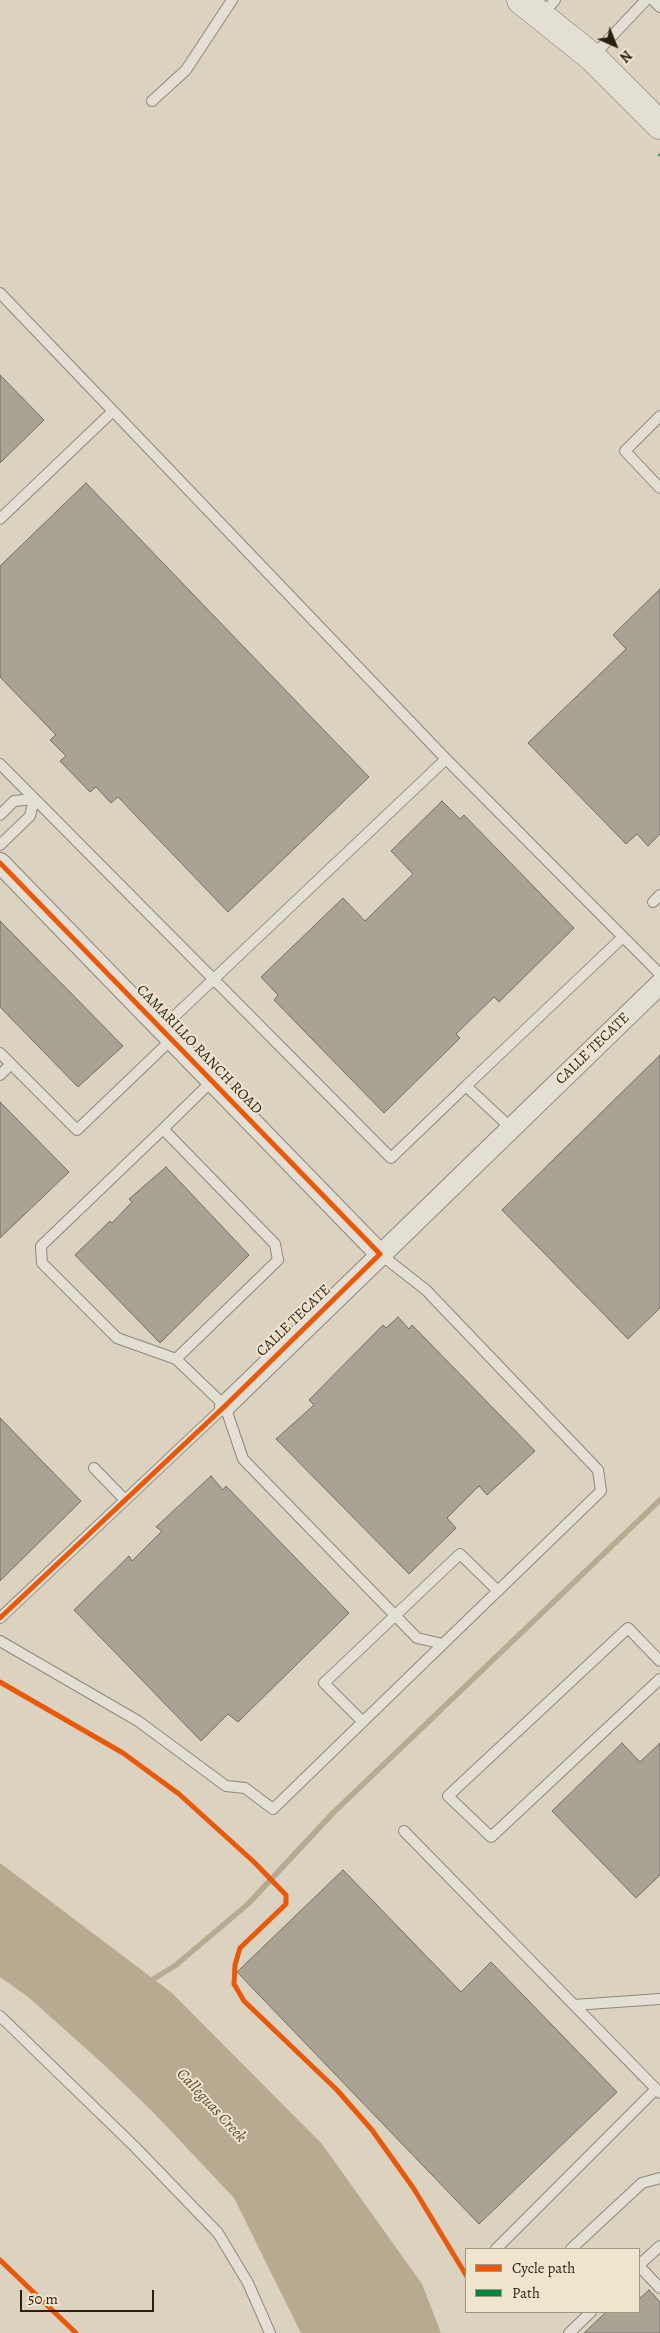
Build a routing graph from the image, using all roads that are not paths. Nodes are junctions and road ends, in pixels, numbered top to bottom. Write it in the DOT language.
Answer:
graph roads {
  1 [pos="232,0"];
  2 [pos="646,0"];
  3 [pos="653,0"];
  4 [pos="540,5"];
  5 [pos="660,7"];
  6 [pos="592,57"];
  7 [pos="152,101"];
  8 [pos="660,125"];
  9 [pos="0,293"];
  10 [pos="113,411"];
  11 [pos="660,416"];
  12 [pos="660,488"];
  13 [pos="0,519"];
  14 [pos="446,759"];
  15 [pos="0,764"];
  16 [pos="34,799"];
  17 [pos="0,815"];
  18 [pos="0,845"];
  19 [pos="0,863"];
  20 [pos="623,937"];
  21 [pos="660,974"];
  22 [pos="212,979"];
  23 [pos="660,984"];
  24 [pos="166,1034"];
  25 [pos="0,1053"];
  26 [pos="11,1064"];
  27 [pos="0,1074"];
  28 [pos="212,1081"];
  29 [pos="466,1086"];
  30 [pos="511,1128"];
  31 [pos="163,1129"];
  32 [pos="380,1254"];
  33 [pos="176,1359"];
  34 [pos="225,1406"];
  35 [pos="94,1468"];
  36 [pos="125,1500"];
  37 [pos="498,1591"];
  38 [pos="395,1615"];
  39 [pos="0,1618"];
  40 [pos="0,1640"];
  41 [pos="443,1644"];
  42 [pos="660,1662"];
  43 [pos="660,1679"];
  44 [pos="363,1722"];
  45 [pos="404,1831"];
  46 [pos="660,1999"];
  47 [pos="574,2005"];
  48 [pos="0,2016"];
  49 [pos="658,2091"];
  50 [pos="660,2178"];
  51 [pos="660,2246"];
  52 [pos="497,2248"];
  53 [pos="573,2248"];
  54 [pos="640,2265"];
  55 [pos="640,2267"];
  56 [pos="660,2288"];
  57 [pos="590,2313"];
  58 [pos="270,2333"];
  59 [pos="569,2333"];
  1 -- 7 [label="lane"];
  2 -- 6 [label="lane"];
  3 -- 5 [label="lane"];
  4 -- 6 [label="main road"];
  6 -- 8 [label="main road"];
  9 -- 10 [label="lane"];
  10 -- 13 [label="lane"];
  10 -- 14 [label="lane"];
  11 -- 12 [label="lane"];
  14 -- 20 [label="lane"];
  14 -- 22 [label="lane"];
  15 -- 16 [label="lane"];
  16 -- 17 [label="lane"];
  16 -- 18 [label="lane"];
  16 -- 22 [label="lane"];
  19 -- 24 [label="street, CAMARILLO RANCH ROAD"];
  20 -- 21 [label="lane"];
  20 -- 29 [label="lane"];
  22 -- 24 [label="lane"];
  22 -- 29 [label="lane"];
  23 -- 30 [label="street, CALLE TECATE"];
  24 -- 26 [label="lane"];
  24 -- 28 [label="street, CAMARILLO RANCH ROAD"];
  25 -- 26 [label="lane"];
  26 -- 27 [label="lane"];
  28 -- 31 [label="lane"];
  28 -- 32 [label="street, CAMARILLO RANCH ROAD"];
  29 -- 30 [label="lane"];
  30 -- 32 [label="street, CALLE TECATE"];
  31 -- 33 [label="lane"];
  31 -- 33 [label="lane"];
  32 -- 34 [label="street, CALLE TECATE"];
  32 -- 37 [label="lane"];
  33 -- 34 [label="lane"];
  34 -- 36 [label="lane"];
  34 -- 38 [label="lane"];
  35 -- 36 [label="lane"];
  36 -- 39 [label="lane"];
  37 -- 38 [label="lane"];
  37 -- 41 [label="lane"];
  38 -- 41 [label="lane"];
  38 -- 44 [label="lane"];
  40 -- 44 [label="lane"];
  41 -- 44 [label="lane"];
  42 -- 43 [label="lane"];
  45 -- 47 [label="lane"];
  46 -- 47 [label="lane"];
  47 -- 49 [label="lane"];
  48 -- 58 [label="lane"];
  49 -- 52 [label="lane"];
  50 -- 53 [label="lane"];
  51 -- 54 [label="lane"];
  55 -- 56 [label="lane"];
  57 -- 59 [label="lane"];
}
